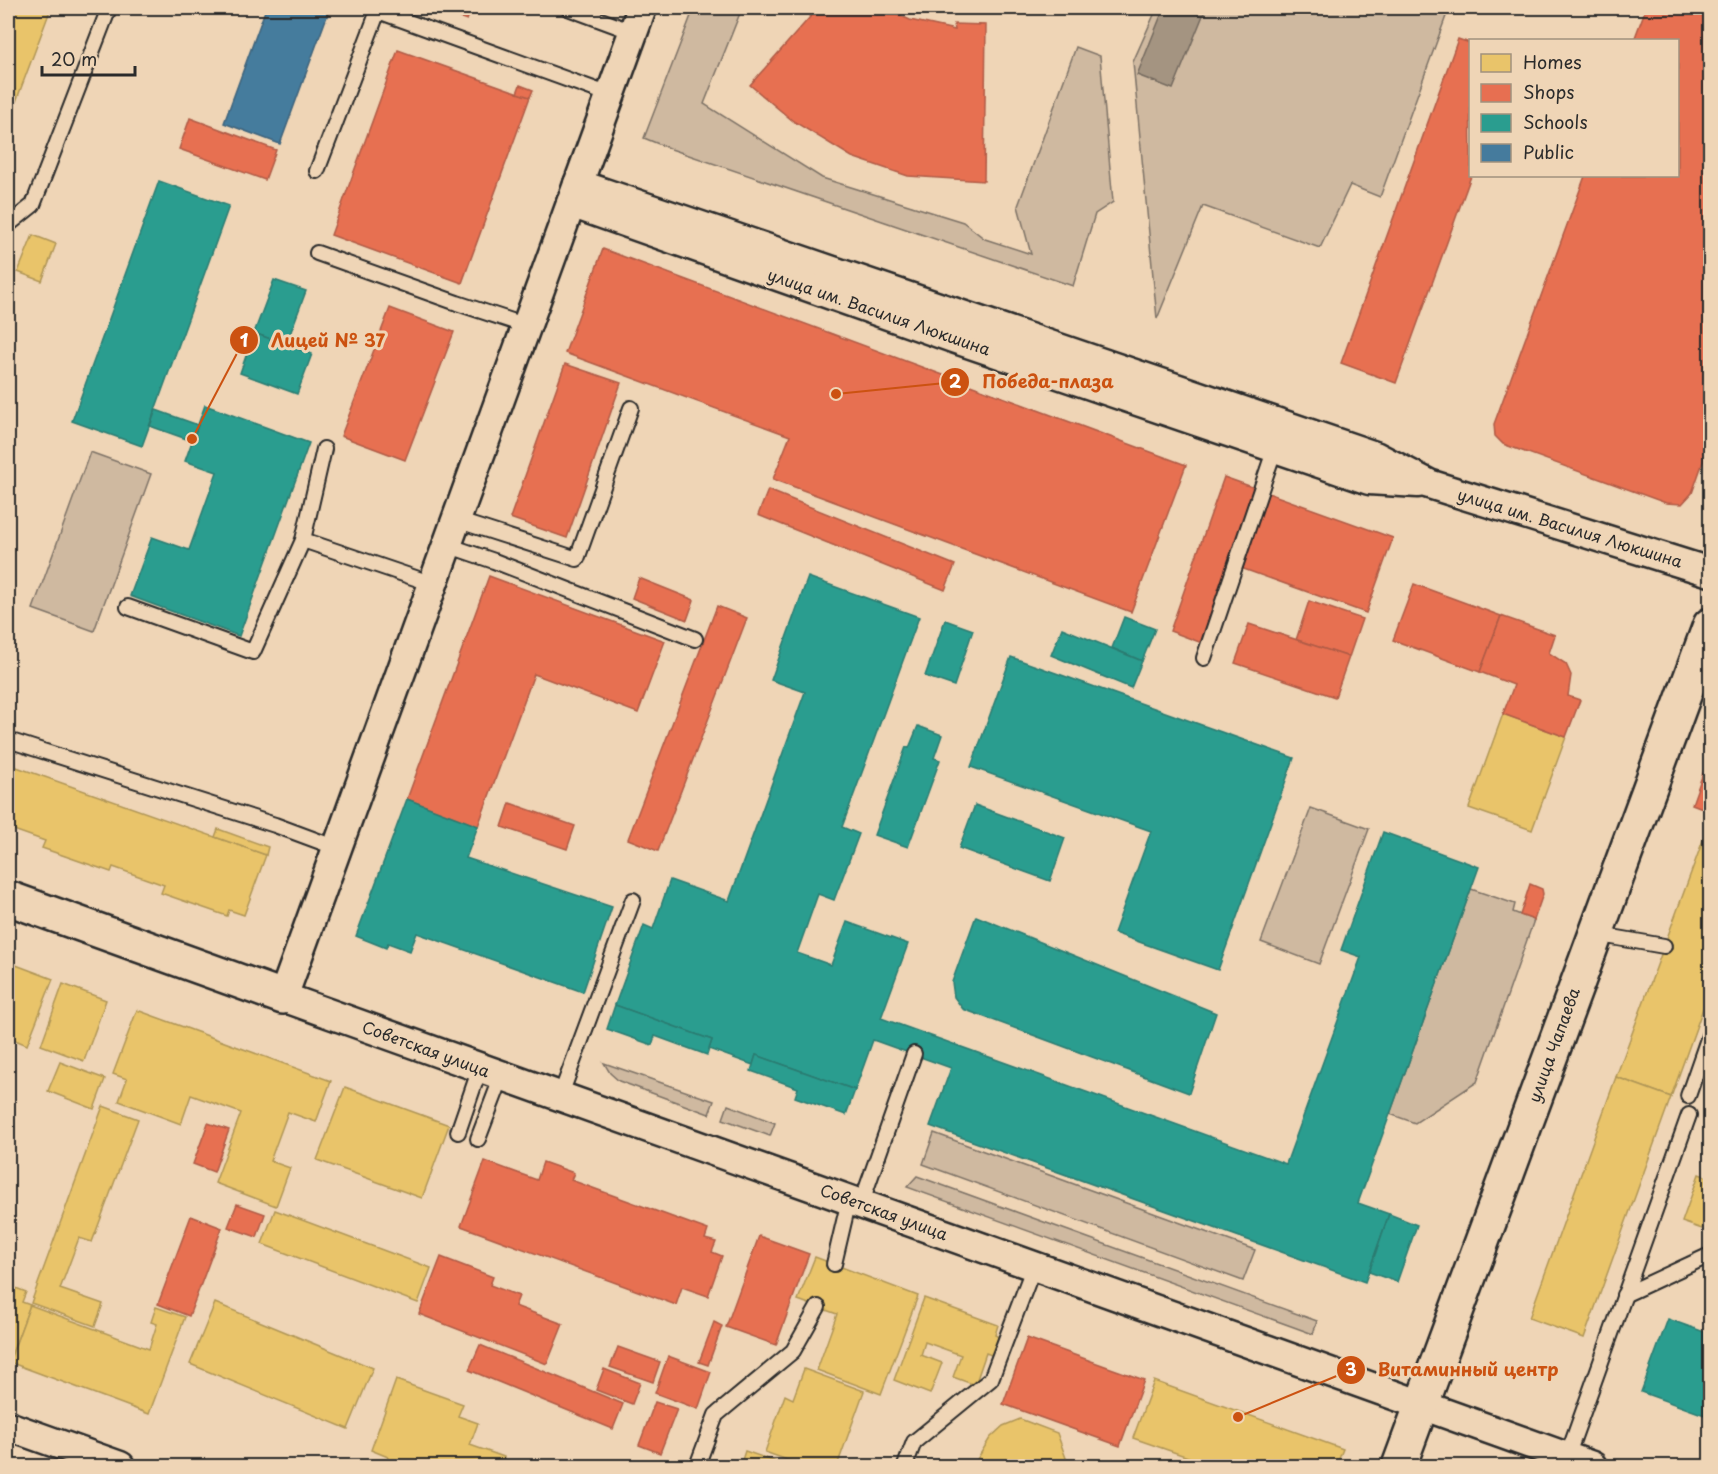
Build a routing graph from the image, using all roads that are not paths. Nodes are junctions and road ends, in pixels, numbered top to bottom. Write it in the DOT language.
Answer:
graph roads {
  1 [pos="109,8"];
  2 [pos="568,8"];
  3 [pos="638,20"];
  4 [pos="610,95"];
  5 [pos="317,171"];
  6 [pos="575,193"];
  7 [pos="8,225"];
  8 [pos="317,253"];
  9 [pos="527,326"];
  10 [pos="631,408"];
  11 [pos="1275,448"];
  12 [pos="324,449"];
  13 [pos="1429,484"];
  14 [pos="452,532"];
  15 [pos="303,540"];
  16 [pos="1710,572"];
  17 [pos="433,584"];
  18 [pos="128,607"];
  19 [pos="1710,625"];
  20 [pos="695,639"];
  21 [pos="1204,658"];
  22 [pos="8,741"];
  23 [pos="337,848"];
  24 [pos="8,898"];
  25 [pos="633,900"];
  26 [pos="1595,934"];
  27 [pos="1664,946"];
  28 [pos="283,998"];
  29 [pos="1710,1033"];
  30 [pos="914,1054"];
  31 [pos="491,1072"];
  32 [pos="1688,1096"];
  33 [pos="560,1097"];
  34 [pos="1689,1115"];
  35 [pos="458,1132"];
  36 [pos="478,1139"];
  37 [pos="855,1202"];
  38 [pos="1710,1255"];
  39 [pos="834,1264"];
  40 [pos="1034,1266"];
  41 [pos="1624,1295"];
  42 [pos="818,1307"];
  43 [pos="1422,1404"];
  44 [pos="8,1426"];
  45 [pos="1579,1462"];
  46 [pos="120,1467"];
  47 [pos="697,1467"];
  48 [pos="905,1467"];
  49 [pos="1399,1467"];
  1 -- 7 [label="lane"];
  2 -- 3 [label="lane"];
  3 -- 4 [label="street"];
  4 -- 5 [label="lane"];
  4 -- 6 [label="street"];
  6 -- 9 [label="street"];
  6 -- 11 [label="street, улица им. Василия Люкшина"];
  6 -- 13 [label="street, улица им. Василия Люкшина"];
  8 -- 9 [label="lane"];
  9 -- 14 [label="street"];
  10 -- 14 [label="lane"];
  11 -- 13 [label="street, улица им. Василия Люкшина"];
  11 -- 21 [label="lane"];
  12 -- 15 [label="lane"];
  13 -- 16 [label="street, улица им. Василия Люкшина"];
  14 -- 17 [label="street"];
  14 -- 20 [label="lane"];
  15 -- 17 [label="lane"];
  15 -- 18 [label="lane"];
  17 -- 23 [label="street"];
  19 -- 26 [label="street, улица Чапаева"];
  22 -- 23 [label="lane"];
  23 -- 28 [label="street"];
  24 -- 28 [label="street, Советская улица"];
  25 -- 33 [label="lane"];
  26 -- 27 [label="lane"];
  26 -- 43 [label="street, улица Чапаева"];
  28 -- 31 [label="street, Советская улица"];
  29 -- 32 [label="lane"];
  30 -- 37 [label="lane"];
  31 -- 33 [label="street, Советская улица"];
  31 -- 35 [label="lane"];
  31 -- 36 [label="lane"];
  33 -- 37 [label="street, Советская улица"];
  34 -- 41 [label="lane"];
  37 -- 39 [label="lane"];
  37 -- 40 [label="street, Советская улица"];
  38 -- 41 [label="lane"];
  40 -- 43 [label="street, Советская улица"];
  40 -- 48 [label="lane"];
  41 -- 45 [label="lane"];
  42 -- 47 [label="lane"];
  43 -- 45 [label="street, Советская улица"];
  43 -- 49 [label="street, улица Чапаева"];
  44 -- 46 [label="street"];
}
